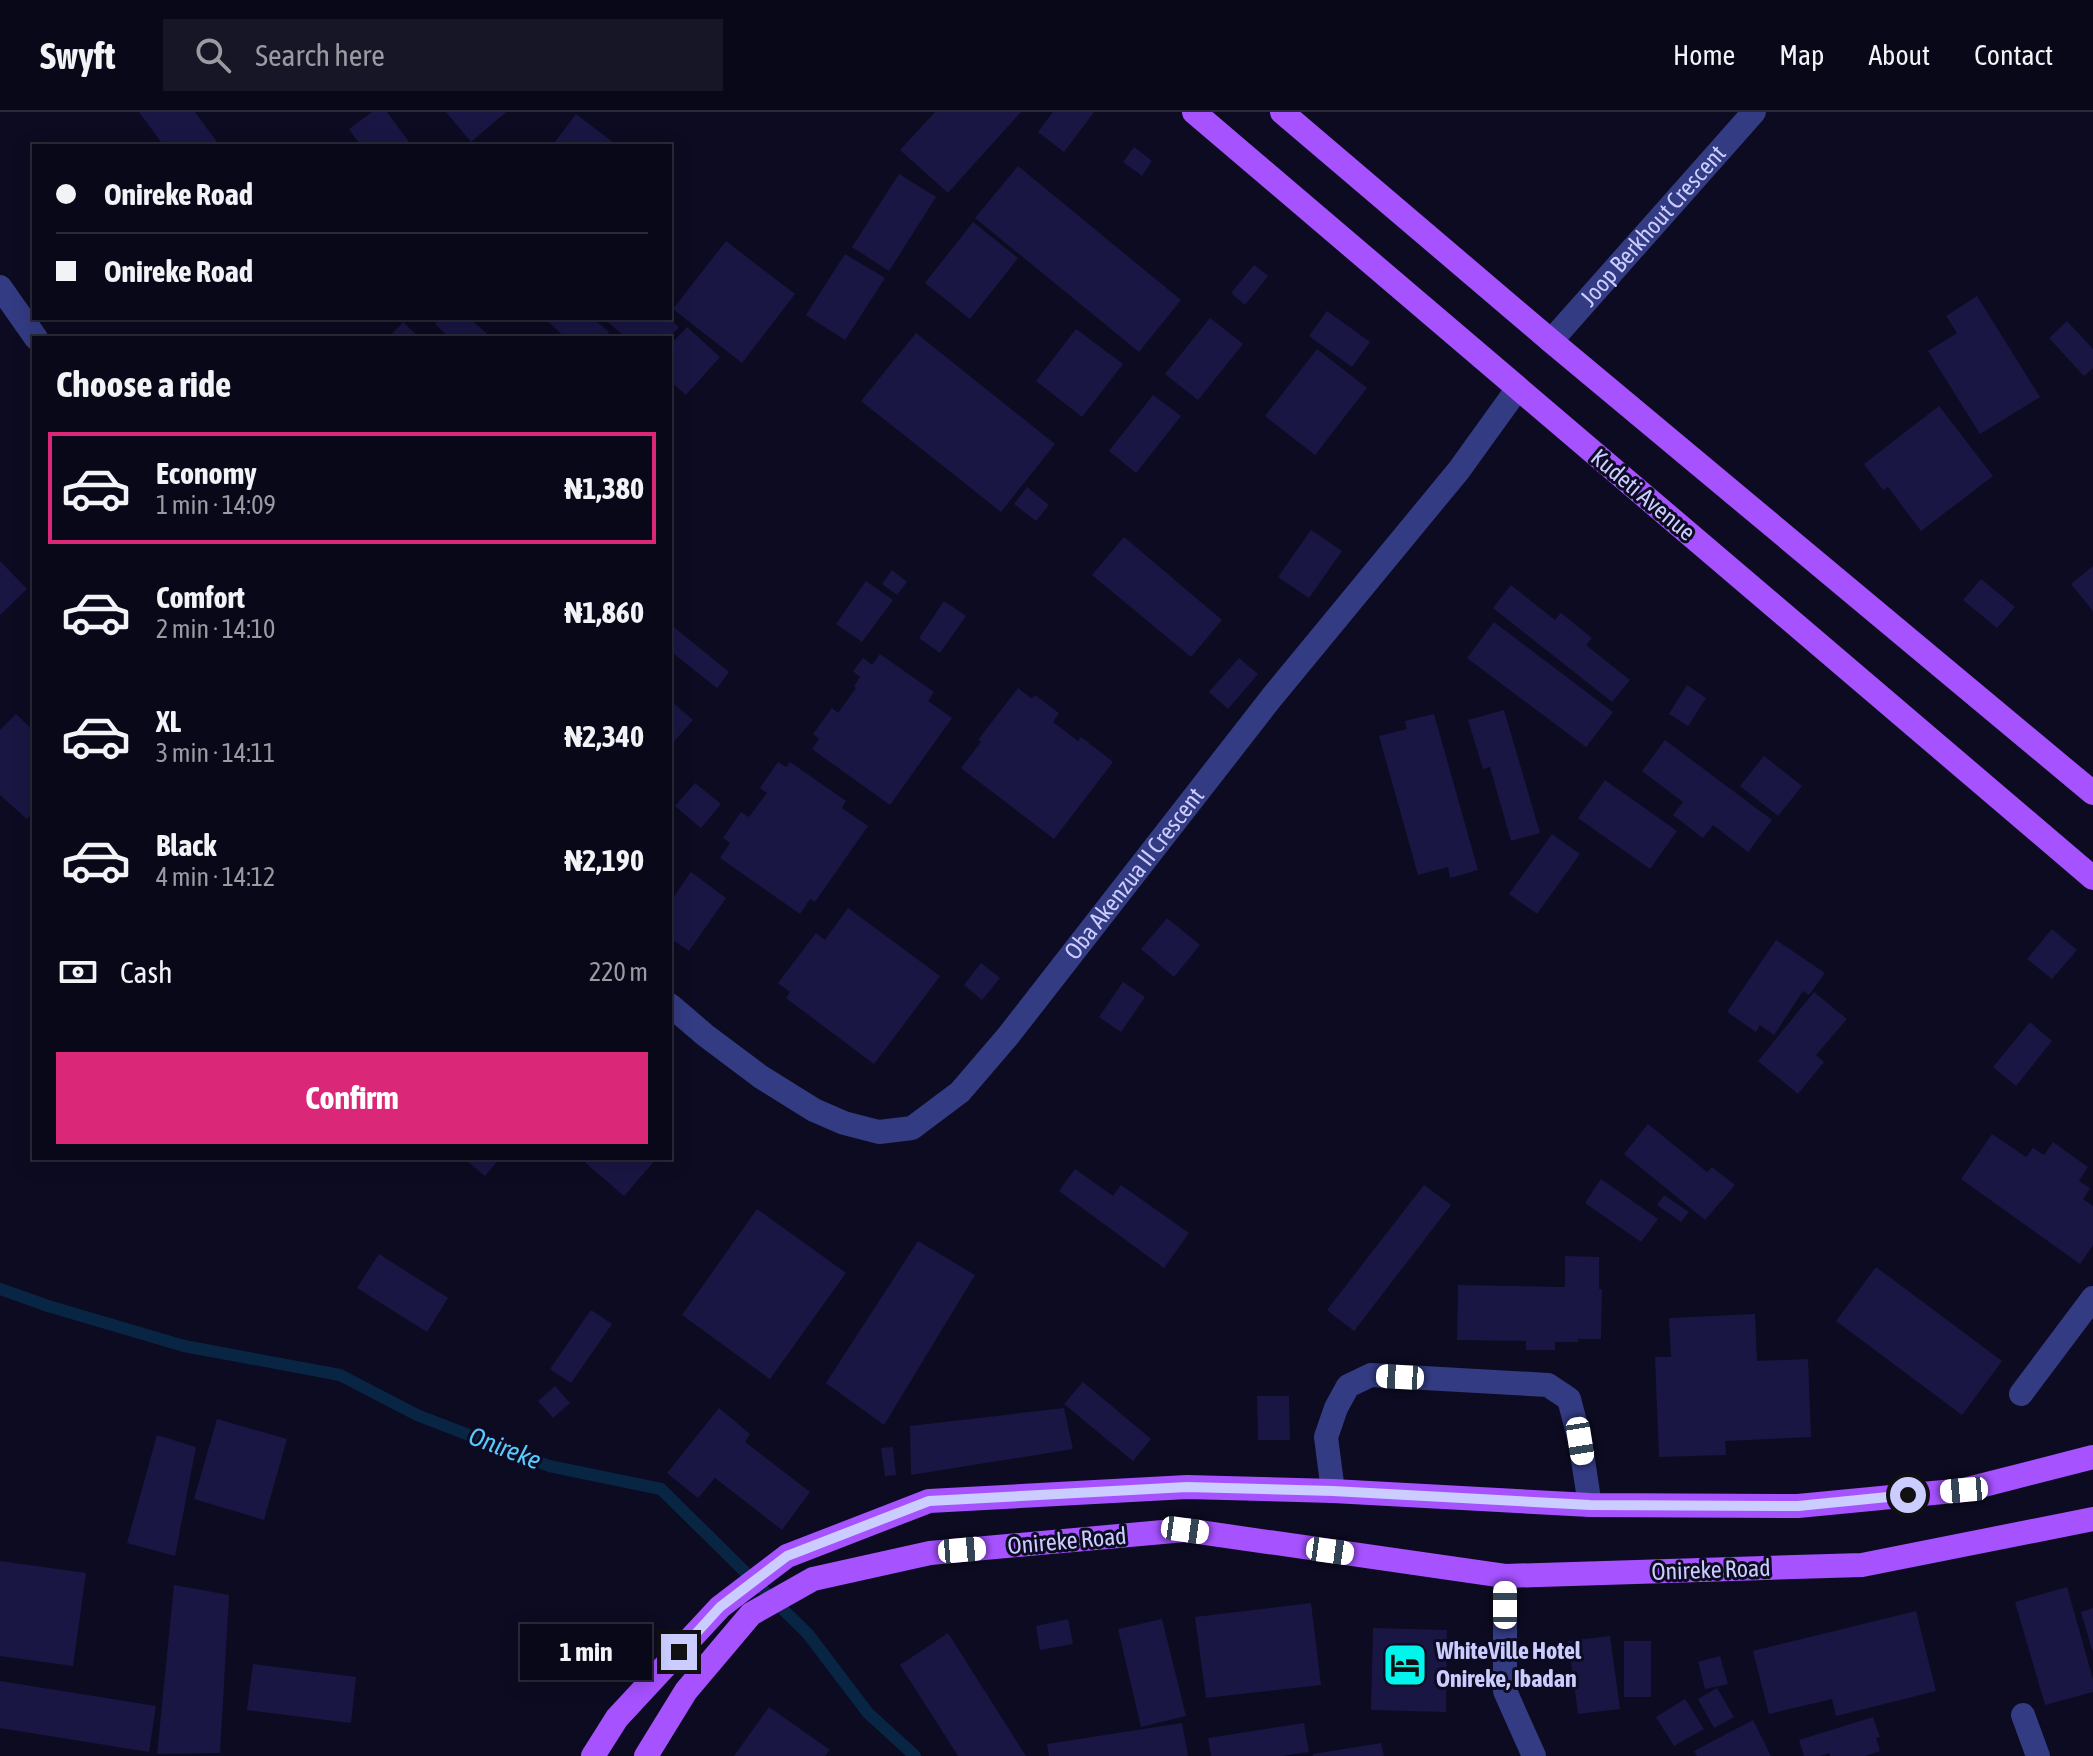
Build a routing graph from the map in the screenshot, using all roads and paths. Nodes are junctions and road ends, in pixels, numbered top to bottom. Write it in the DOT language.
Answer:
graph roads {
  1 [pos="1194,112"];
  2 [pos="1282,112"];
  3 [pos="1754,112"];
  4 [pos="0,287"];
  5 [pos="35,336"];
  6 [pos="1551,341"];
  7 [pos="1518,388"];
  8 [pos="2093,793"];
  9 [pos="2093,878"];
  10 [pos="672,1007"];
  11 [pos="2093,1298"];
  12 [pos="2021,1394"];
  13 [pos="2093,1457"];
  14 [pos="1187,1487"];
  15 [pos="1333,1491"];
  16 [pos="1590,1505"];
  17 [pos="2093,1519"];
  18 [pos="1185,1530"];
  19 [pos="1505,1576"];
  20 [pos="742,1605"];
  21 [pos="2023,1715"];
  22 [pos="593,1756"];
  23 [pos="646,1756"];
  24 [pos="1534,1756"];
  25 [pos="2038,1756"];
  1 -- 7 [label="main road, Kudeti Avenue"];
  2 -- 6 [label="main road"];
  3 -- 6 [label="street, Joop Berkhout Crescent"];
  4 -- 5 [label="street"];
  6 -- 8 [label="main road"];
  7 -- 9 [label="main road, Kudeti Avenue"];
  7 -- 10 [label="street, Oba Akenzua II Crescent"];
  11 -- 12 [label="street"];
  13 -- 16 [label="main road, Onireke Road"];
  14 -- 15 [label="main road, Onireke Road"];
  14 -- 18 [label="main road"];
  14 -- 20 [label="main road, Onireke Road"];
  15 -- 16 [label="main road, Onireke Road"];
  15 -- 16 [label="street"];
  17 -- 19 [label="main road, Onireke Road"];
  18 -- 19 [label="main road, Onireke Road"];
  18 -- 20 [label="main road, Onireke Road"];
  19 -- 24 [label="street"];
  20 -- 22 [label="main road, Onireke Road"];
  20 -- 23 [label="main road, Onireke Road"];
  21 -- 25 [label="street"];
}
